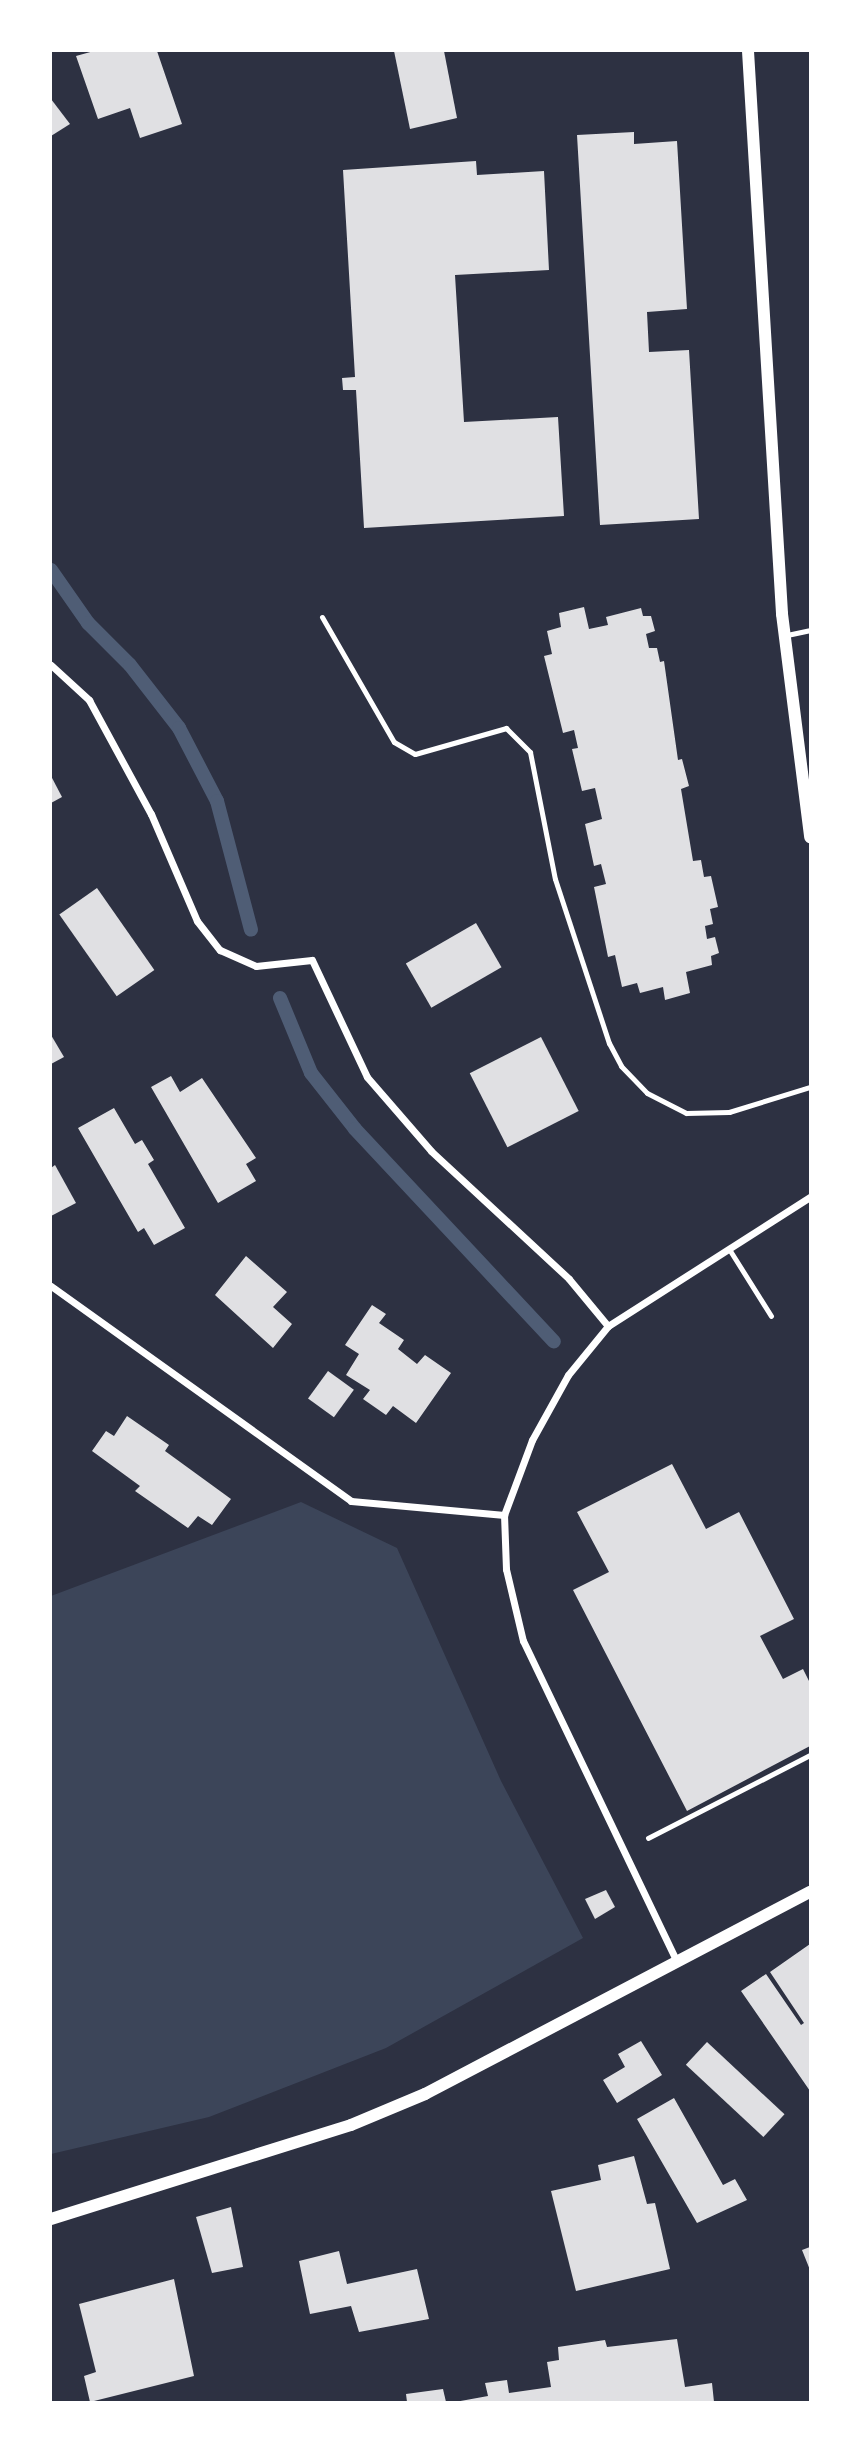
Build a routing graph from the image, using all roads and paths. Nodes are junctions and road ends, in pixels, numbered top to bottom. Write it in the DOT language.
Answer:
graph roads {
  1 [pos="748,51"];
  2 [pos="322,617"];
  3 [pos="810,630"];
  4 [pos="784,636"];
  5 [pos="51,666"];
  6 [pos="810,837"];
  7 [pos="810,1087"];
  8 [pos="810,1197"];
  9 [pos="729,1249"];
  10 [pos="51,1286"];
  11 [pos="771,1316"];
  12 [pos="608,1326"];
  13 [pos="504,1515"];
  14 [pos="810,1755"];
  15 [pos="648,1838"];
  16 [pos="810,1892"];
  17 [pos="677,1962"];
  18 [pos="51,2219"];
  1 -- 4 [label="street"];
  2 -- 7 [label="lane"];
  3 -- 4 [label="lane"];
  4 -- 6 [label="street"];
  5 -- 12 [label="street"];
  8 -- 9 [label="street"];
  9 -- 11 [label="lane"];
  9 -- 12 [label="street"];
  10 -- 13 [label="street"];
  12 -- 13 [label="street"];
  13 -- 17 [label="street"];
  14 -- 15 [label="path"];
  16 -- 17 [label="street"];
  17 -- 18 [label="street"];
}
